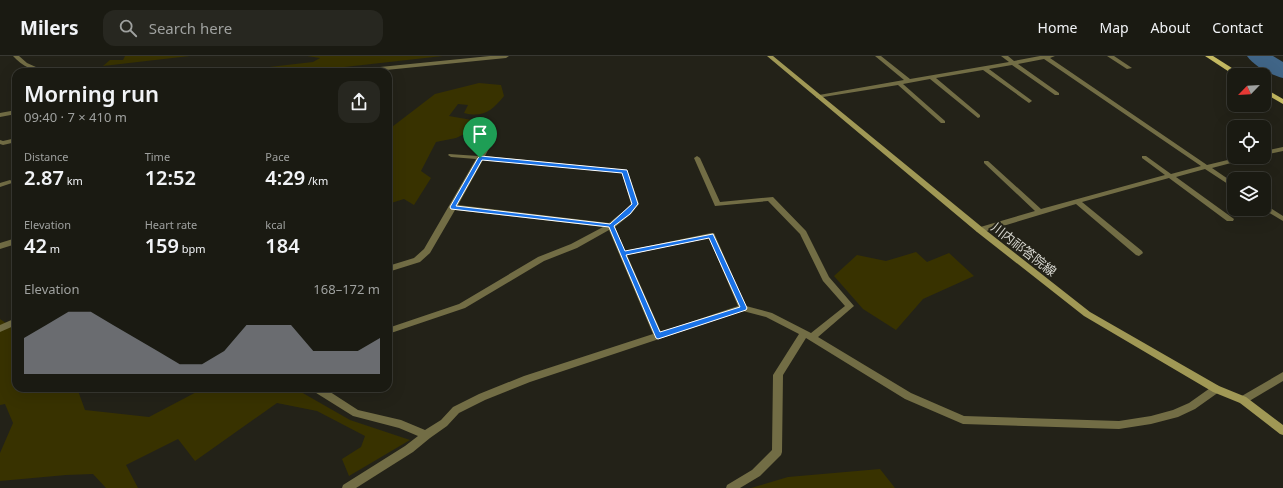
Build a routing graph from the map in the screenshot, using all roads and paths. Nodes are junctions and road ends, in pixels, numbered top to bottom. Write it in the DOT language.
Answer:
graph roads {
  1 [pos="16,56"];
  2 [pos="506,56"];
  3 [pos="770,56"];
  4 [pos="878,56"];
  5 [pos="1004,56"];
  6 [pos="1052,56"];
  7 [pos="1110,56"];
  8 [pos="1208,56"];
  9 [pos="1044,57"];
  10 [pos="1013,63"];
  11 [pos="34,68"];
  12 [pos="389,68"];
  13 [pos="984,68"];
  14 [pos="1129,68"];
  15 [pos="1228,68"];
  16 [pos="931,77"];
  17 [pos="908,81"];
  18 [pos="899,83"];
  19 [pos="1057,94"];
  20 [pos="1271,94"];
  21 [pos="819,97"];
  22 [pos="1029,102"];
  23 [pos="1283,102"];
  24 [pos="12,113"];
  25 [pos="0,115"];
  26 [pos="978,116"];
  27 [pos="942,122"];
  28 [pos="494,135"];
  29 [pos="12,140"];
  30 [pos="0,142"];
  31 [pos="1283,149"];
  32 [pos="1271,152"];
  33 [pos="451,155"];
  34 [pos="1144,157"];
  35 [pos="480,158"];
  36 [pos="697,158"];
  37 [pos="986,162"];
  38 [pos="1227,162"];
  39 [pos="1206,167"];
  40 [pos="1171,176"];
  41 [pos="1227,181"];
  42 [pos="10,182"];
  43 [pos="0,185"];
  44 [pos="1077,201"];
  45 [pos="453,207"];
  46 [pos="1039,211"];
  47 [pos="1271,211"];
  48 [pos="1230,219"];
  49 [pos="1283,219"];
  50 [pos="611,226"];
  51 [pos="980,230"];
  52 [pos="12,242"];
  53 [pos="0,246"];
  54 [pos="1139,253"];
  55 [pos="622,254"];
  56 [pos="392,268"];
  57 [pos="744,308"];
  58 [pos="12,323"];
  59 [pos="0,329"];
  60 [pos="392,330"];
  61 [pos="808,335"];
  62 [pos="658,336"];
  63 [pos="1283,376"];
  64 [pos="1216,389"];
  65 [pos="322,392"];
  66 [pos="1242,400"];
  67 [pos="1283,431"];
  68 [pos="426,435"];
  69 [pos="347,488"];
  70 [pos="731,488"];
  1 -- 11 [label="street"];
  2 -- 12 [label="street"];
  3 -- 21 [label="main road, 川内祁答院線"];
  4 -- 17 [label="street"];
  5 -- 10 [label="street"];
  6 -- 9 [label="street"];
  7 -- 14 [label="street"];
  8 -- 15 [label="main road"];
  9 -- 10 [label="street"];
  9 -- 39 [label="street"];
  10 -- 13 [label="street"];
  10 -- 19 [label="street"];
  13 -- 16 [label="street"];
  13 -- 22 [label="street"];
  16 -- 17 [label="street"];
  16 -- 26 [label="street"];
  17 -- 18 [label="street"];
  18 -- 21 [label="street"];
  18 -- 27 [label="street"];
  20 -- 23 [label="main road"];
  21 -- 51 [label="main road, 川内祁答院線"];
  24 -- 25 [label="street"];
  28 -- 35 [label="street"];
  29 -- 30 [label="street"];
  31 -- 32 [label="street"];
  33 -- 35 [label="street"];
  34 -- 40 [label="street"];
  35 -- 45 [label="street"];
  35 -- 50 [label="street"];
  36 -- 61 [label="street"];
  37 -- 46 [label="street"];
  38 -- 39 [label="street"];
  39 -- 40 [label="street"];
  39 -- 41 [label="street"];
  40 -- 44 [label="street"];
  40 -- 48 [label="street"];
  42 -- 43 [label="street"];
  44 -- 46 [label="street"];
  44 -- 54 [label="street"];
  45 -- 50 [label="street"];
  45 -- 56 [label="street"];
  46 -- 51 [label="street"];
  47 -- 49 [label="street"];
  50 -- 55 [label="street"];
  50 -- 60 [label="street"];
  51 -- 64 [label="main road, 川内祁答院線"];
  52 -- 53 [label="street"];
  55 -- 57 [label="street"];
  55 -- 62 [label="street"];
  57 -- 61 [label="street"];
  57 -- 62 [label="street"];
  58 -- 59 [label="street"];
  61 -- 64 [label="street"];
  61 -- 70 [label="street"];
  62 -- 68 [label="street"];
  63 -- 66 [label="street"];
  64 -- 66 [label="main road, 川内祁答院線"];
  65 -- 68 [label="street"];
  66 -- 67 [label="main road, 川内祁答院線"];
  68 -- 69 [label="street"];
}
